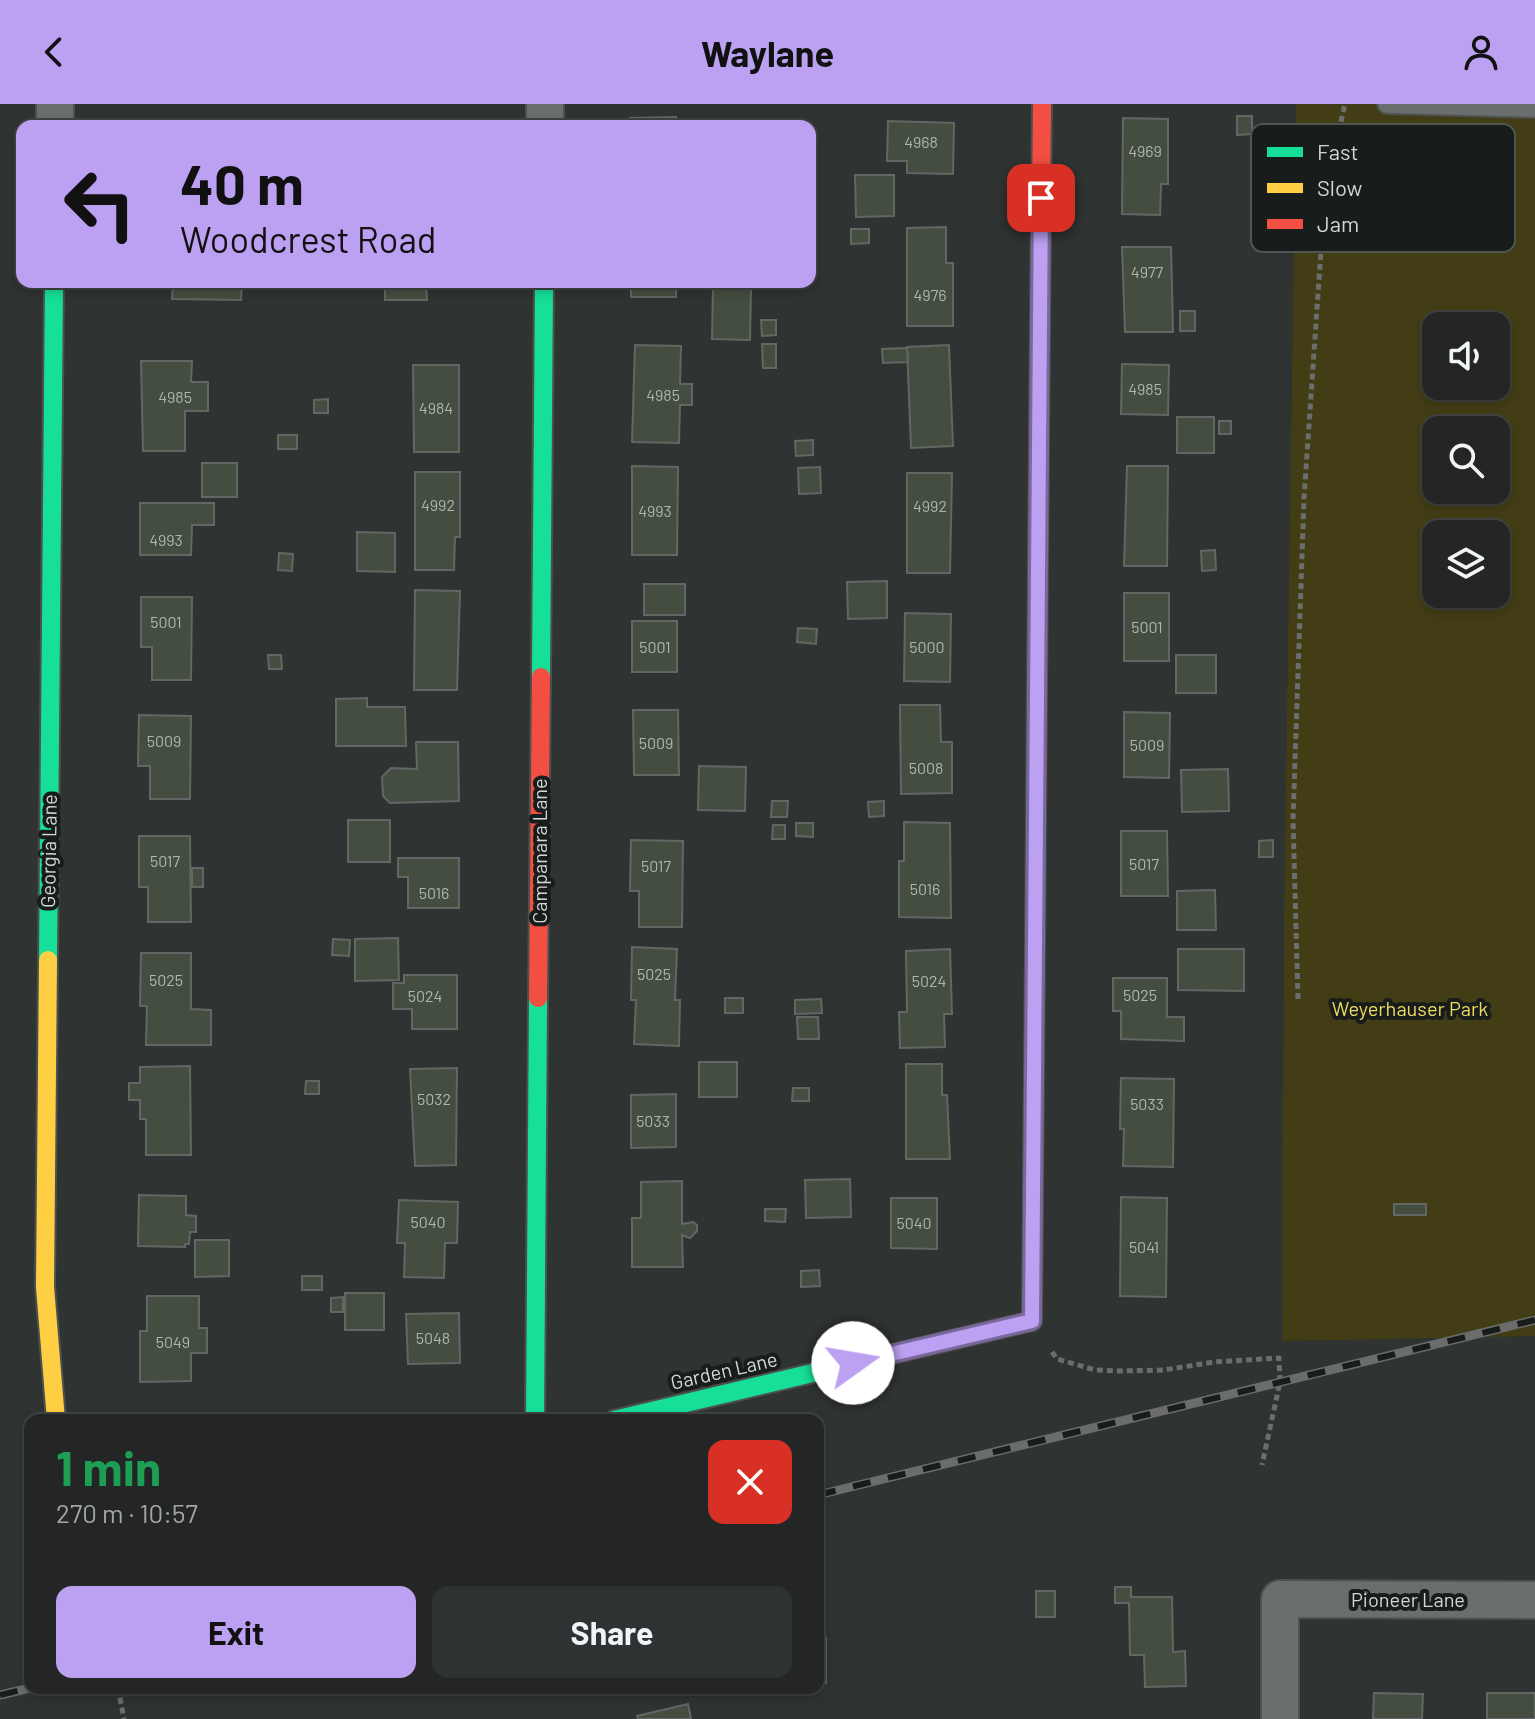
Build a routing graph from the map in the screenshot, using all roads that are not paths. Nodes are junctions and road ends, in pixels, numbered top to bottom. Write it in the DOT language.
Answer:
graph roads {
  1 [pos="1042,104"];
  2 [pos="1387,104"];
  3 [pos="1535,108"];
  4 [pos="54,288"];
  5 [pos="544,288"];
  6 [pos="56,1414"];
  7 [pos="535,1414"];
  8 [pos="639,1414"];
  9 [pos="1535,1600"];
  10 [pos="1280,1719"];
  1 -- 8 [label="street, Garden Lane"];
  2 -- 3 [label="lane"];
  4 -- 6 [label="street, Georgia Lane"];
  5 -- 7 [label="street, Campanara Lane"];
  9 -- 10 [label="street, Pioneer Lane"];
}
